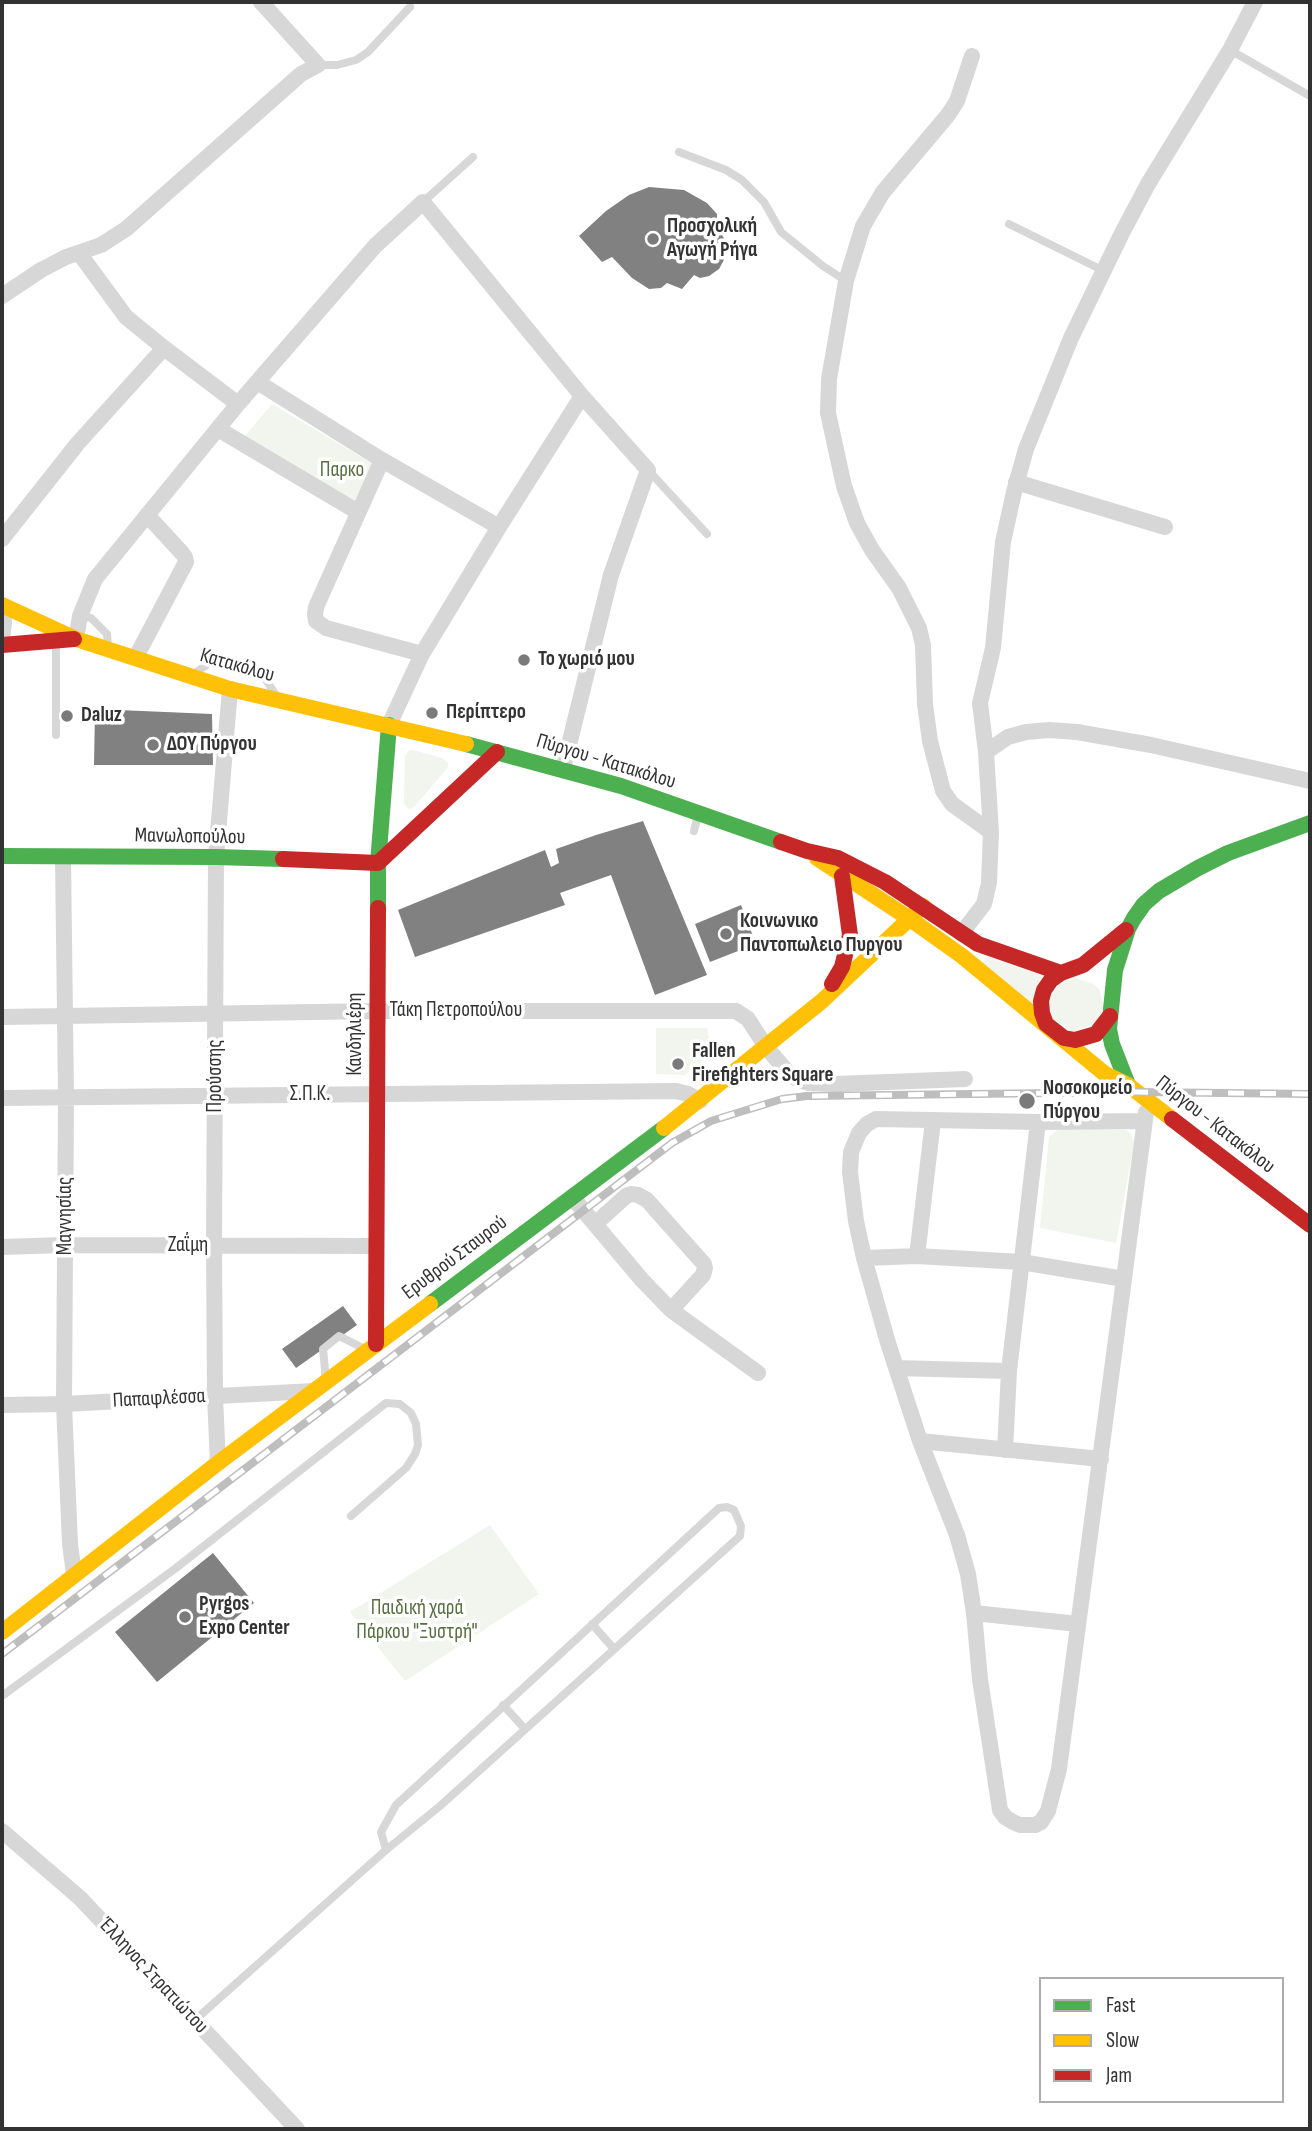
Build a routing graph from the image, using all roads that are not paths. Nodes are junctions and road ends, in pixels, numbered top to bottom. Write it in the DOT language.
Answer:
graph roads {
  1 [pos="261,2"];
  2 [pos="1255,2"];
  3 [pos="410,7"];
  4 [pos="1230,50"];
  5 [pos="972,56"];
  6 [pos="318,65"];
  7 [pos="1310,96"];
  8 [pos="679,152"];
  9 [pos="473,157"];
  10 [pos="423,202"];
  11 [pos="1009,224"];
  12 [pos="79,253"];
  13 [pos="1104,271"];
  14 [pos="846,281"];
  15 [pos="2,296"];
  16 [pos="164,348"];
  17 [pos="259,383"];
  18 [pos="582,396"];
  19 [pos="238,404"];
  20 [pos="218,429"];
  21 [pos="382,460"];
  22 [pos="648,470"];
  23 [pos="1016,482"];
  24 [pos="358,512"];
  25 [pos="147,515"];
  26 [pos="499,527"];
  27 [pos="1165,527"];
  28 [pos="707,534"];
  29 [pos="2,539"];
  30 [pos="2,607"];
  31 [pos="80,616"];
  32 [pos="76,639"];
  33 [pos="56,641"];
  34 [pos="2,644"];
  35 [pos="108,648"];
  36 [pos="422,654"];
  37 [pos="136,657"];
  38 [pos="192,676"];
  39 [pos="230,689"];
  40 [pos="278,699"];
  41 [pos="389,725"];
  42 [pos="56,736"];
  43 [pos="497,752"];
  44 [pos="986,752"];
  45 [pos="564,769"];
  46 [pos="1310,781"];
  47 [pos="699,813"];
  48 [pos="1310,823"];
  49 [pos="694,831"];
  50 [pos="991,832"];
  51 [pos="807,851"];
  52 [pos="2,856"];
  53 [pos="64,857"];
  54 [pos="216,857"];
  55 [pos="378,863"];
  56 [pos="842,876"];
  57 [pos="923,906"];
  58 [pos="910,919"];
  59 [pos="1128,929"];
  60 [pos="961,934"];
  61 [pos="1066,972"];
  62 [pos="822,1001"];
  63 [pos="1110,1010"];
  64 [pos="377,1011"];
  65 [pos="215,1013"];
  66 [pos="65,1016"];
  67 [pos="2,1017"];
  68 [pos="1054,1032"];
  69 [pos="766,1047"];
  70 [pos="965,1079"];
  71 [pos="1128,1085"];
  72 [pos="377,1094"];
  73 [pos="216,1096"];
  74 [pos="66,1097"];
  75 [pos="2,1098"];
  76 [pos="1147,1100"];
  77 [pos="700,1101"];
  78 [pos="933,1121"];
  79 [pos="1145,1121"];
  80 [pos="1038,1122"];
  81 [pos="572,1197"];
  82 [pos="595,1223"];
  83 [pos="1310,1225"];
  84 [pos="65,1245"];
  85 [pos="214,1246"];
  86 [pos="375,1246"];
  87 [pos="2,1247"];
  88 [pos="917,1256"];
  89 [pos="864,1258"];
  90 [pos="1021,1262"];
  91 [pos="1124,1279"];
  92 [pos="671,1310"];
  93 [pos="372,1347"];
  94 [pos="896,1368"];
  95 [pos="1009,1371"];
  96 [pos="758,1373"];
  97 [pos="322,1387"];
  98 [pos="215,1397"];
  99 [pos="64,1404"];
  100 [pos="2,1405"];
  101 [pos="920,1441"];
  102 [pos="1005,1450"];
  103 [pos="1101,1459"];
  104 [pos="218,1463"];
  105 [pos="351,1517"];
  106 [pos="74,1574"];
  107 [pos="974,1614"];
  108 [pos="1078,1624"];
  109 [pos="592,1625"];
  110 [pos="2,1632"];
  111 [pos="614,1649"];
  112 [pos="2,1696"];
  113 [pos="503,1705"];
  114 [pos="525,1729"];
  115 [pos="2,1831"];
  116 [pos="386,1850"];
  117 [pos="195,2020"];
  118 [pos="297,2129"];
  1 -- 6 [label="street"];
  2 -- 4 [label="street"];
  3 -- 6 [label="lane"];
  4 -- 7 [label="lane"];
  4 -- 13 [label="street"];
  5 -- 14 [label="street"];
  6 -- 12 [label="street"];
  8 -- 14 [label="lane"];
  9 -- 10 [label="lane"];
  10 -- 17 [label="street"];
  10 -- 18 [label="street"];
  11 -- 13 [label="lane"];
  12 -- 15 [label="street"];
  12 -- 16 [label="street"];
  13 -- 23 [label="street"];
  14 -- 50 [label="street"];
  16 -- 19 [label="street"];
  16 -- 29 [label="street"];
  17 -- 19 [label="street"];
  17 -- 21 [label="street"];
  18 -- 22 [label="street"];
  18 -- 26 [label="street"];
  19 -- 20 [label="street"];
  20 -- 24 [label="street"];
  20 -- 25 [label="street"];
  21 -- 24 [label="street"];
  21 -- 26 [label="street"];
  22 -- 28 [label="lane"];
  22 -- 45 [label="street"];
  23 -- 27 [label="street"];
  23 -- 44 [label="street"];
  24 -- 36 [label="street"];
  25 -- 31 [label="street"];
  25 -- 37 [label="street"];
  26 -- 36 [label="street"];
  30 -- 32 [label="main road"];
  30 -- 34 [label="street"];
  31 -- 32 [label="street"];
  31 -- 35 [label="lane"];
  32 -- 33 [label="main road"];
  32 -- 35 [label="main road, Κατακόλου"];
  33 -- 34 [label="main road"];
  33 -- 42 [label="lane"];
  35 -- 37 [label="main road, Κατακόλου"];
  36 -- 41 [label="street"];
  37 -- 38 [label="main road, Κατακόλου"];
  38 -- 39 [label="main road, Κατακόλου"];
  38 -- 40 [label="lane"];
  39 -- 40 [label="main road, Κατακόλου"];
  39 -- 54 [label="street, Προύσσης"];
  40 -- 41 [label="main road, Κατακόλου"];
  41 -- 43 [label="main road, Πύργου - Κατακόλου"];
  41 -- 55 [label="main road, Κανδηλιέρη"];
  43 -- 45 [label="main road, Πύργου - Κατακόλου"];
  43 -- 55 [label="main road"];
  44 -- 46 [label="street"];
  44 -- 50 [label="street"];
  45 -- 47 [label="main road, Πύργου - Κατακόλου"];
  47 -- 49 [label="lane"];
  47 -- 51 [label="main road, Πύργου - Κατακόλου"];
  48 -- 59 [label="main road"];
  50 -- 60 [label="street"];
  51 -- 56 [label="main road, Πύργου - Κατακόλου"];
  51 -- 57 [label="main road, Πύργου - Κατακόλου"];
  52 -- 53 [label="main road, Μανωλοπούλου"];
  53 -- 54 [label="main road, Μανωλοπούλου"];
  53 -- 66 [label="street, Μαγνησίας"];
  54 -- 55 [label="main road, Μανωλοπούλου"];
  54 -- 65 [label="street, Προύσσης"];
  55 -- 64 [label="main road, Κανδηλιέρη"];
  56 -- 58 [label="main road, Πύργου - Κατακόλου"];
  56 -- 62 [label="main road"];
  57 -- 58 [label="main road, Ερυθρού Σταυρού"];
  57 -- 60 [label="main road, Πύργου - Κατακόλου"];
  58 -- 62 [label="main road, Ερυθρού Σταυρού"];
  58 -- 68 [label="main road, Πύργου - Κατακόλου"];
  59 -- 61 [label="main road"];
  59 -- 63 [label="main road"];
  60 -- 61 [label="main road, Πύργου - Κατακόλου"];
  61 -- 63 [label="main road, Πύργου - Κατακόλου"];
  61 -- 68 [label="main road, Πύργου - Κατακόλου"];
  62 -- 69 [label="main road, Ερυθρού Σταυρού"];
  63 -- 68 [label="main road, Πύργου - Κατακόλου"];
  63 -- 71 [label="main road, Πύργου - Κατακόλου"];
  64 -- 65 [label="street, Τάκη Πετροπούλου"];
  64 -- 69 [label="street, Τάκη Πετροπούλου"];
  64 -- 72 [label="main road, Κανδηλιέρη"];
  65 -- 66 [label="street, Τάκη Πετροπούλου"];
  65 -- 73 [label="street, Προύσσης"];
  66 -- 67 [label="street, Τάκη Πετροπούλου"];
  66 -- 74 [label="street, Μαγνησίας"];
  68 -- 71 [label="main road, Πύργου - Κατακόλου"];
  69 -- 70 [label="street"];
  69 -- 77 [label="main road, Ερυθρού Σταυρού"];
  71 -- 76 [label="main road, Πύργου - Κατακόλου"];
  72 -- 73 [label="street, Σ.Π.Κ."];
  72 -- 77 [label="street, Σ.Π.Κ."];
  72 -- 86 [label="main road, Κανδηλιέρη"];
  73 -- 74 [label="street, Σ.Π.Κ."];
  73 -- 85 [label="street, Προύσσης"];
  74 -- 75 [label="street, Σ.Π.Κ."];
  74 -- 84 [label="street, Μαγνησίας"];
  76 -- 79 [label="street"];
  76 -- 83 [label="main road, Πύργου - Κατακόλου"];
  77 -- 81 [label="main road, Ερυθρού Σταυρού"];
  78 -- 80 [label="street"];
  78 -- 88 [label="street"];
  78 -- 89 [label="street"];
  79 -- 80 [label="street"];
  79 -- 91 [label="street"];
  80 -- 90 [label="street"];
  81 -- 82 [label="street"];
  81 -- 93 [label="main road, Ερυθρού Σταυρού"];
  82 -- 92 [label="street"];
  82 -- 92 [label="street"];
  84 -- 85 [label="street, Ζαΐμη"];
  84 -- 87 [label="street, Ζαΐμη"];
  84 -- 99 [label="street, Μαγνησίας"];
  85 -- 86 [label="street, Ζαΐμη"];
  85 -- 98 [label="street, Προύσσης"];
  86 -- 93 [label="main road, Κανδηλιέρη"];
  88 -- 89 [label="street"];
  88 -- 90 [label="street"];
  89 -- 94 [label="street"];
  90 -- 91 [label="street"];
  90 -- 95 [label="street"];
  91 -- 103 [label="street"];
  92 -- 96 [label="street"];
  93 -- 97 [label="main road, Ερυθρού Σταυρού"];
  93 -- 97 [label="lane"];
  94 -- 95 [label="street"];
  94 -- 101 [label="street"];
  95 -- 102 [label="street"];
  97 -- 98 [label="street, Παπαφλέσσα"];
  97 -- 104 [label="main road, Ερυθρού Σταυρού"];
  98 -- 99 [label="street, Παπαφλέσσα"];
  98 -- 104 [label="street, Προύσσης"];
  99 -- 100 [label="street, Παπαφλέσσα"];
  99 -- 106 [label="street, Μαγνησίας"];
  101 -- 102 [label="street"];
  101 -- 107 [label="street"];
  102 -- 103 [label="street"];
  103 -- 108 [label="street"];
  104 -- 106 [label="main road, Ερυθρού Σταυρού"];
  105 -- 112 [label="lane"];
  106 -- 110 [label="main road, Ερυθρού Σταυρού"];
  107 -- 108 [label="street"];
  107 -- 108 [label="street"];
  109 -- 111 [label="lane"];
  109 -- 111 [label="lane"];
  109 -- 113 [label="lane"];
  111 -- 114 [label="lane"];
  113 -- 114 [label="lane"];
  113 -- 116 [label="lane"];
  114 -- 116 [label="lane"];
  115 -- 117 [label="street, Έλληνος Στρατιώτου"];
  116 -- 117 [label="lane"];
  117 -- 118 [label="street, Έλληνος Στρατιώτου"];
}
